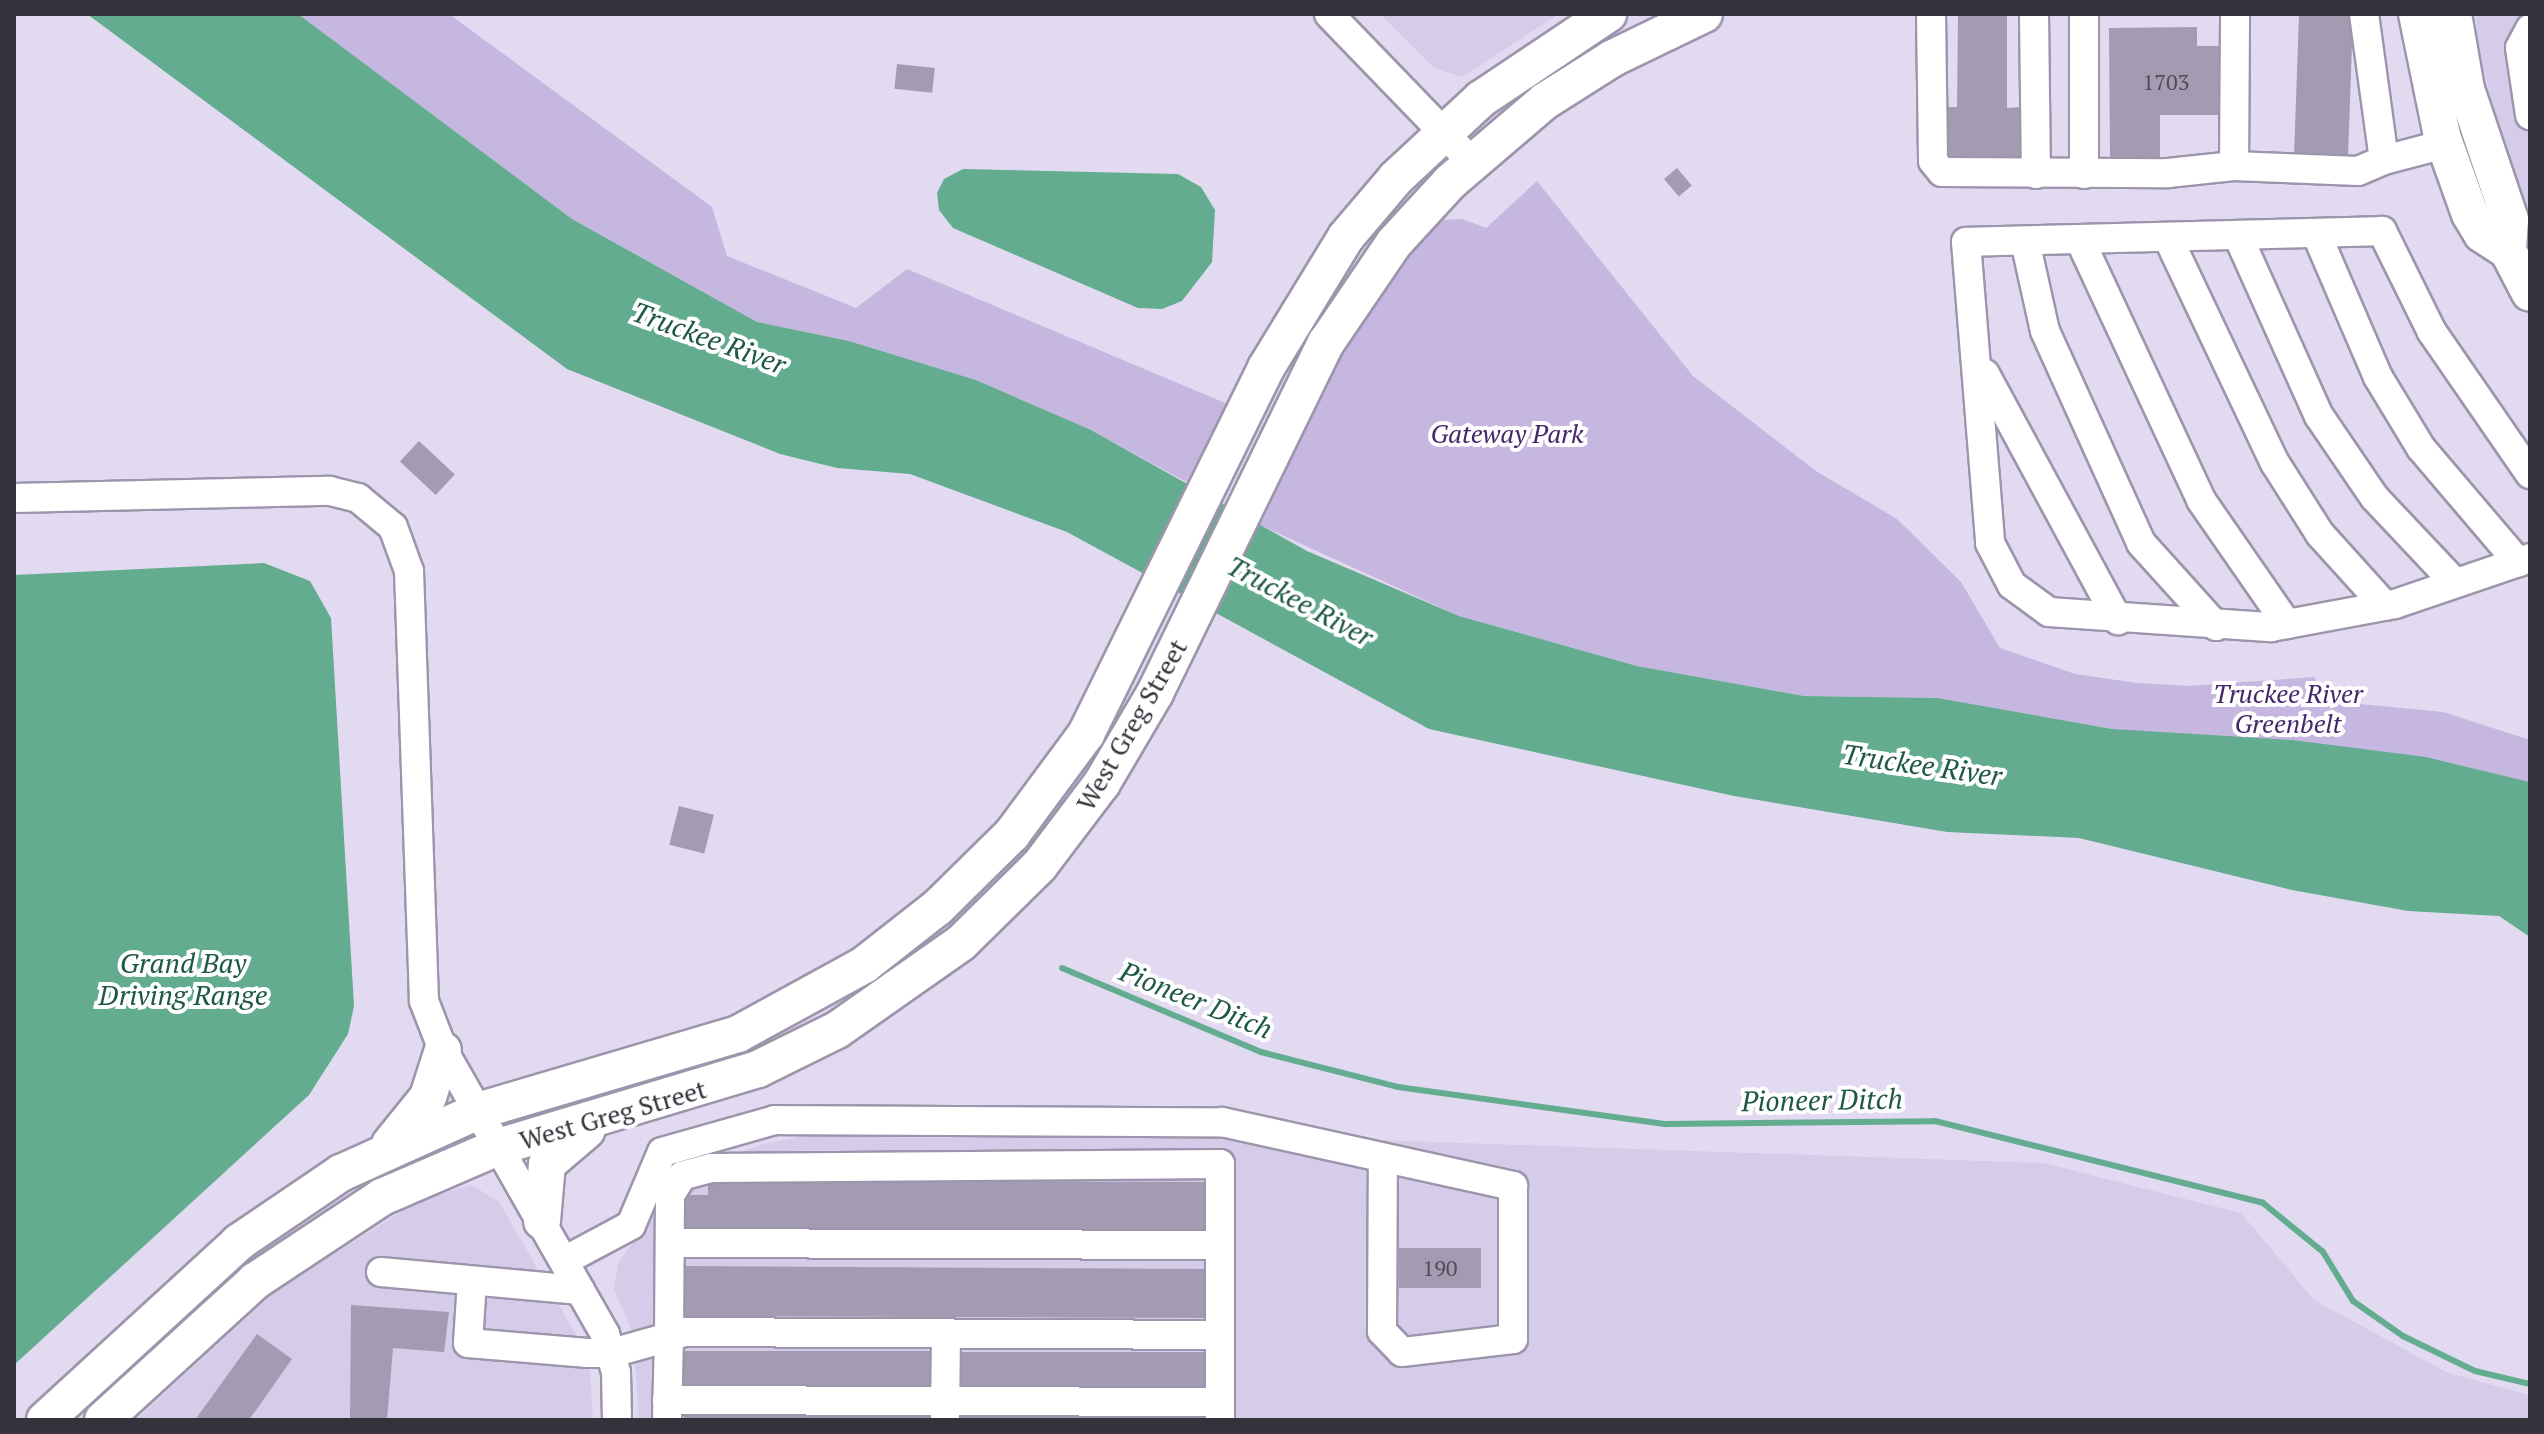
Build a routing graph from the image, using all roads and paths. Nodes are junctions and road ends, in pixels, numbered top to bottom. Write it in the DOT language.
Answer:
graph roads {
  1 [pos="1329,14"];
  2 [pos="1608,14"];
  3 [pos="1704,14"];
  4 [pos="1931,14"];
  5 [pos="2034,14"];
  6 [pos="2084,14"];
  7 [pos="2235,14"];
  8 [pos="2364,14"];
  9 [pos="2417,14"];
  10 [pos="2453,14"];
  11 [pos="2530,29"];
  12 [pos="2530,115"];
  13 [pos="1442,132"];
  14 [pos="2445,144"];
  15 [pos="2384,160"];
  16 [pos="2084,161"];
  17 [pos="1472,162"];
  18 [pos="2234,166"];
  19 [pos="2036,174"];
  20 [pos="2316,233"];
  21 [pos="2238,236"];
  22 [pos="2168,238"];
  23 [pos="2080,240"];
  24 [pos="2025,241"];
  25 [pos="2508,251"];
  26 [pos="2530,293"];
  27 [pos="1979,363"];
  28 [pos="2530,474"];
  29 [pos="14,498"];
  30 [pos="2524,560"];
  31 [pos="2455,583"];
  32 [pos="2385,606"];
  33 [pos="2118,620"];
  34 [pos="2287,624"];
  35 [pos="2216,626"];
  36 [pos="443,1050"];
  37 [pos="478,1111"];
  38 [pos="603,1119"];
  39 [pos="498,1147"];
  40 [pos="385,1150"];
  41 [pos="1383,1159"];
  42 [pos="542,1221"];
  43 [pos="670,1243"];
  44 [pos="1220,1245"];
  45 [pos="564,1261"];
  46 [pos="381,1272"];
  47 [pos="472,1281"];
  48 [pos="580,1290"];
  49 [pos="946,1334"];
  50 [pos="1220,1335"];
  51 [pos="669,1337"];
  52 [pos="612,1353"];
  53 [pos="667,1410"];
  54 [pos="945,1410"];
  55 [pos="1220,1411"];
  56 [pos="45,1420"];
  57 [pos="103,1420"];
  58 [pos="617,1420"];
  1 -- 13 [label="street"];
  2 -- 13 [label="main road, West Greg Street"];
  3 -- 17 [label="main road, West Greg Street"];
  4 -- 19 [label="street"];
  5 -- 19 [label="street"];
  6 -- 16 [label="street"];
  7 -- 18 [label="street"];
  8 -- 15 [label="street"];
  9 -- 14 [label="main road"];
  10 -- 25 [label="main road"];
  11 -- 12 [label="street"];
  13 -- 17 [label="street"];
  13 -- 37 [label="main road, West Greg Street"];
  14 -- 15 [label="street"];
  14 -- 25 [label="main road"];
  15 -- 18 [label="street"];
  16 -- 18 [label="street"];
  16 -- 19 [label="street"];
  17 -- 38 [label="main road, West Greg Street"];
  20 -- 21 [label="street"];
  20 -- 28 [label="street"];
  20 -- 30 [label="street"];
  21 -- 22 [label="street"];
  21 -- 31 [label="street"];
  22 -- 23 [label="street"];
  22 -- 32 [label="street"];
  23 -- 24 [label="street"];
  23 -- 34 [label="street"];
  24 -- 27 [label="street"];
  24 -- 35 [label="street"];
  25 -- 26 [label="main road"];
  27 -- 33 [label="street"];
  27 -- 33 [label="street"];
  29 -- 36 [label="street"];
  30 -- 31 [label="street"];
  31 -- 32 [label="street"];
  32 -- 34 [label="street"];
  33 -- 35 [label="street"];
  34 -- 35 [label="street"];
  36 -- 37 [label="street"];
  36 -- 40 [label="main road"];
  37 -- 39 [label="street"];
  37 -- 40 [label="main road, West Greg Street"];
  38 -- 39 [label="main road, West Greg Street"];
  38 -- 42 [label="main road"];
  39 -- 42 [label="street"];
  39 -- 57 [label="main road, West Greg Street"];
  40 -- 56 [label="main road, West Greg Street"];
  41 -- 41 [label="street"];
  41 -- 45 [label="street"];
  42 -- 45 [label="street"];
  43 -- 44 [label="street"];
  43 -- 44 [label="street"];
  43 -- 51 [label="street"];
  44 -- 50 [label="street"];
  45 -- 48 [label="street"];
  46 -- 47 [label="street"];
  47 -- 48 [label="street"];
  47 -- 52 [label="street"];
  48 -- 52 [label="street"];
  49 -- 50 [label="street"];
  49 -- 51 [label="street"];
  49 -- 54 [label="street"];
  50 -- 55 [label="street"];
  51 -- 52 [label="street"];
  51 -- 53 [label="street"];
  52 -- 58 [label="street"];
  53 -- 54 [label="street"];
  54 -- 55 [label="street"];
}
